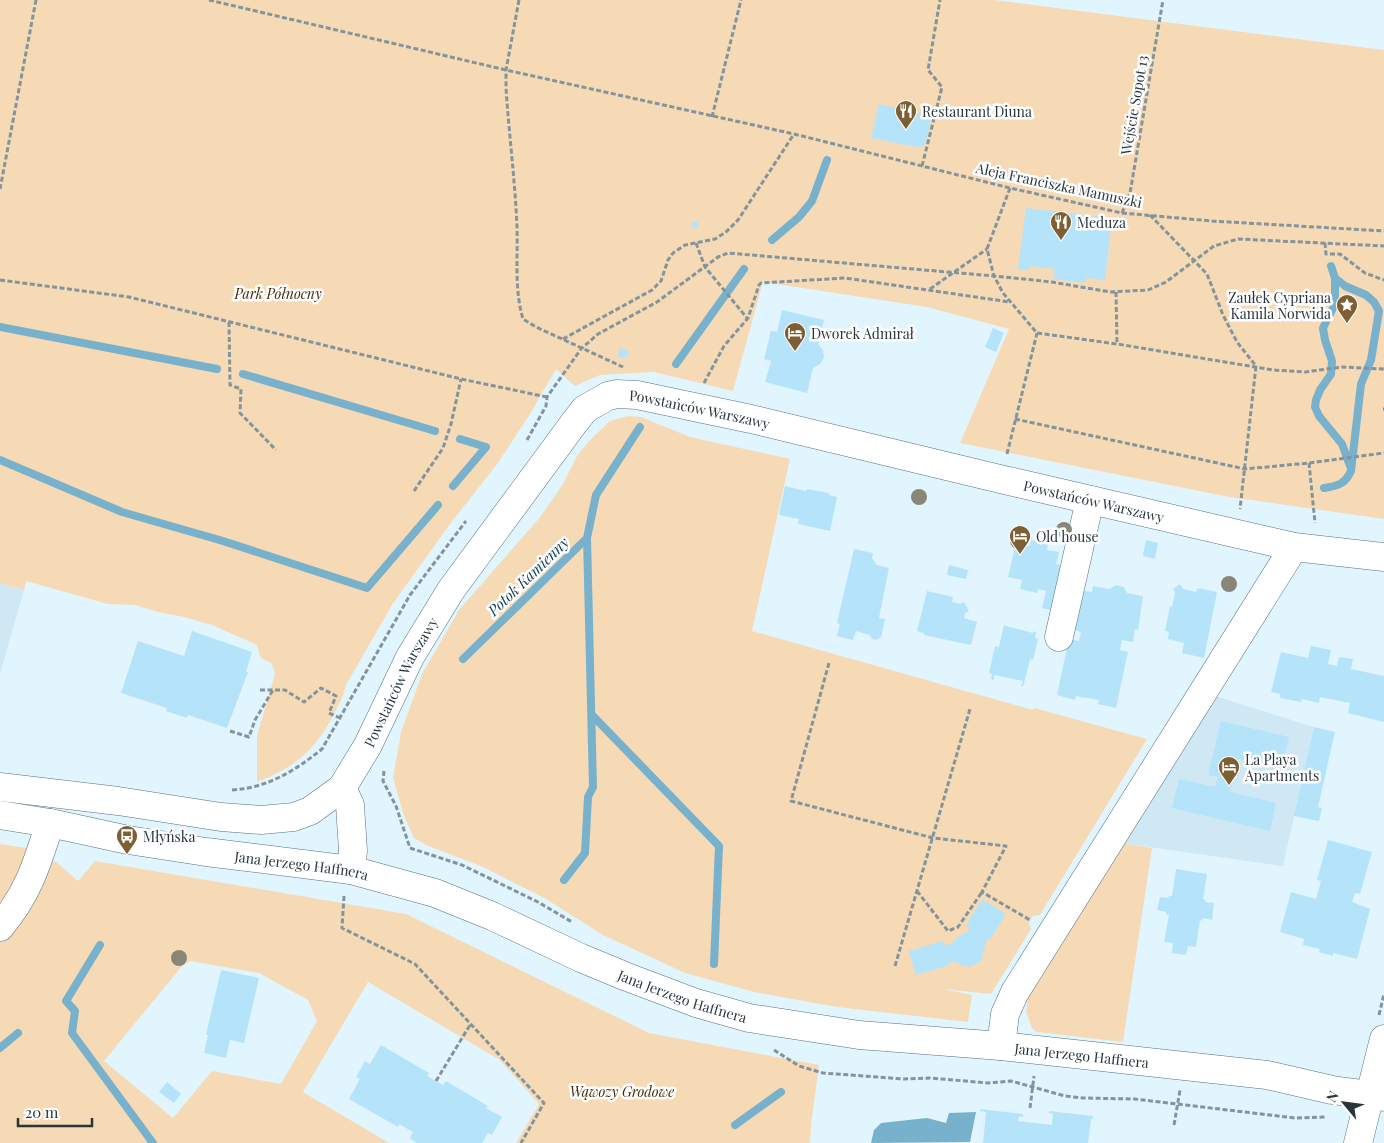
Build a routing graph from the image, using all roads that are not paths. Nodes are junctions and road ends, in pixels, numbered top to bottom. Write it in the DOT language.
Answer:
graph roads {
  1 [pos="1090,500"];
  2 [pos="1294,547"];
  3 [pos="1384,557"];
  4 [pos="1059,637"];
  5 [pos="0,787"];
  6 [pos="342,788"];
  7 [pos="0,815"];
  8 [pos="50,823"];
  9 [pos="348,881"];
  10 [pos="0,927"];
  11 [pos="1384,1039"];
  12 [pos="1001,1046"];
  13 [pos="1377,1096"];
  14 [pos="1361,1132"];
  1 -- 2 [label="street, Powstańców Warszawy"];
  1 -- 4 [label="street"];
  1 -- 6 [label="street, Powstańców Warszawy"];
  2 -- 3 [label="street, Powstańców Warszawy"];
  2 -- 12 [label="street"];
  5 -- 6 [label="street, Powstańców Warszawy"];
  6 -- 9 [label="street"];
  7 -- 8 [label="street, Jana Jerzego Haffnera"];
  8 -- 9 [label="street, Jana Jerzego Haffnera"];
  8 -- 10 [label="street"];
  9 -- 12 [label="street, Jana Jerzego Haffnera"];
  11 -- 13 [label="street"];
  12 -- 13 [label="street, Jana Jerzego Haffnera"];
  13 -- 14 [label="street"];
}
